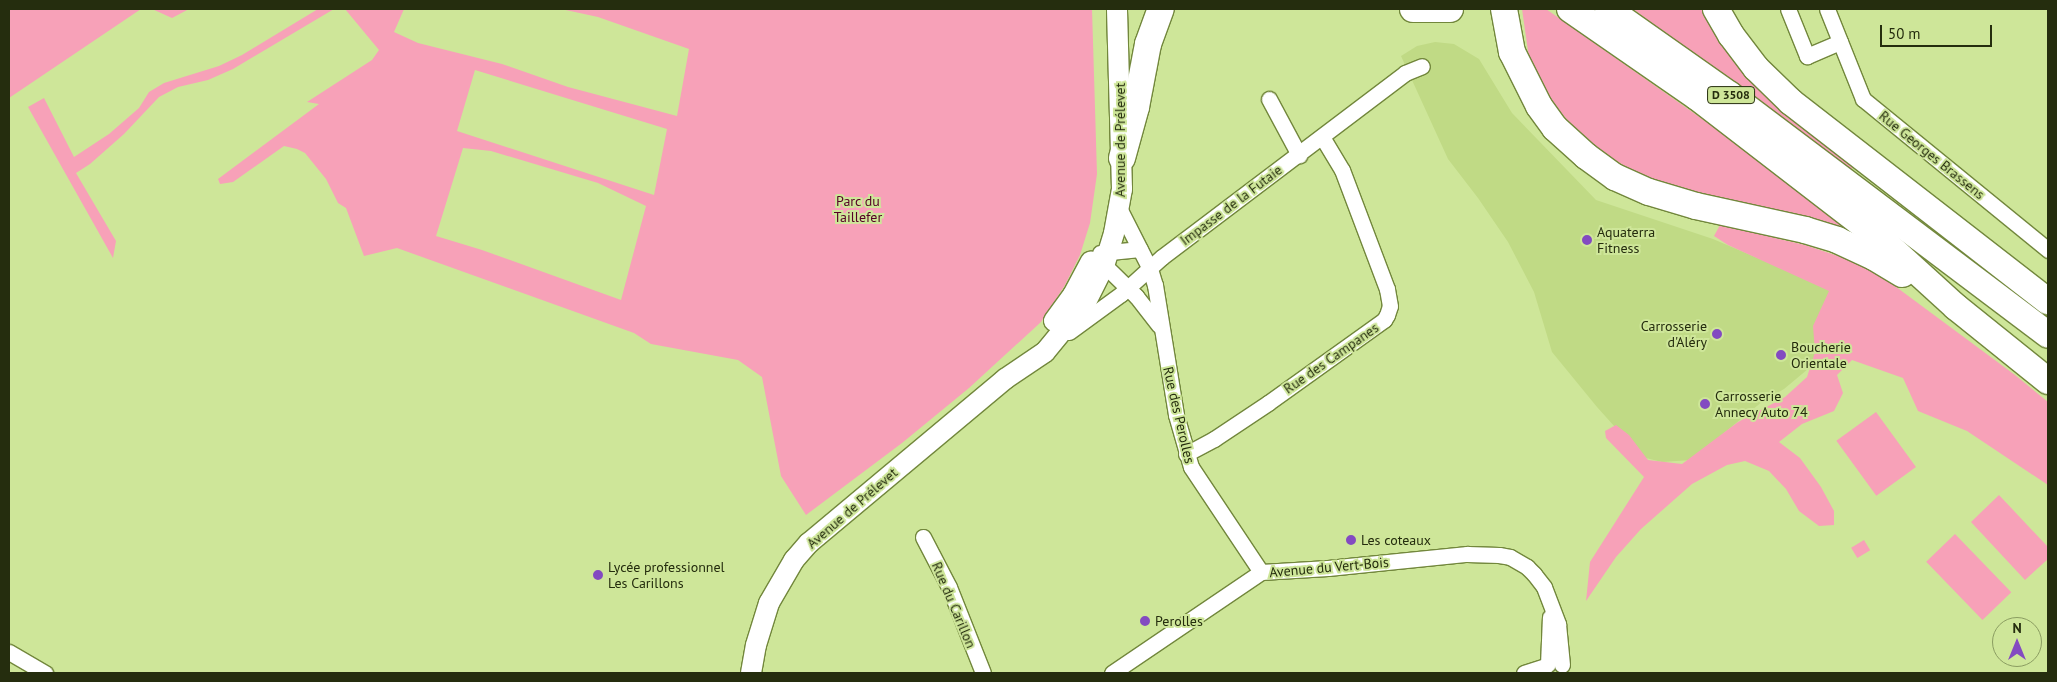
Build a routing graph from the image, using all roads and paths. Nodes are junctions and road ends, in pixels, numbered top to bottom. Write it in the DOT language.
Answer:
graph roads {
  1 [pos="1105,9"];
  2 [pos="1117,9"];
  3 [pos="1161,9"];
  4 [pos="1413,9"];
  5 [pos="1450,9"];
  6 [pos="1504,9"];
  7 [pos="1570,9"];
  8 [pos="1608,9"];
  9 [pos="1716,9"];
  10 [pos="1788,9"];
  11 [pos="1827,9"];
  12 [pos="1840,42"];
  13 [pos="1422,66"];
  14 [pos="1269,99"];
  15 [pos="1811,117"];
  16 [pos="1322,137"];
  17 [pos="1299,154"];
  18 [pos="1122,158"];
  19 [pos="1120,210"];
  20 [pos="1140,249"];
  21 [pos="2048,250"];
  22 [pos="1102,257"];
  23 [pos="1150,268"];
  24 [pos="1127,288"];
  25 [pos="2048,301"];
  26 [pos="1956,307"];
  27 [pos="2048,323"];
  28 [pos="1160,326"];
  29 [pos="2048,334"];
  30 [pos="1045,352"];
  31 [pos="1004,379"];
  32 [pos="2048,381"];
  33 [pos="1186,454"];
  34 [pos="923,537"];
  35 [pos="1261,572"];
  36 [pos="9,652"];
  37 [pos="1553,668"];
  38 [pos="44,673"];
  39 [pos="751,673"];
  40 [pos="983,673"];
  41 [pos="1112,673"];
  42 [pos="1524,673"];
  1 -- 22 [label="street, Avenue de Prélevet"];
  2 -- 18 [label="street, Avenue de Prélevet"];
  3 -- 18 [label="highway"];
  4 -- 5 [label="highway"];
  6 -- 26 [label="highway"];
  7 -- 26 [label="highway, D 3508"];
  8 -- 29 [label="highway, D 3508"];
  9 -- 15 [label="highway"];
  10 -- 12 [label="street"];
  11 -- 12 [label="street, Rue Georges Brassens"];
  12 -- 21 [label="street, Rue Georges Brassens"];
  13 -- 16 [label="street, Impasse de la Futaie"];
  14 -- 17 [label="street"];
  15 -- 25 [label="highway"];
  15 -- 27 [label="highway"];
  16 -- 17 [label="street, Impasse de la Futaie"];
  16 -- 33 [label="street, Rue des Campanes"];
  17 -- 23 [label="street, Impasse de la Futaie"];
  18 -- 19 [label="street, Avenue de Prélevet"];
  19 -- 20 [label="street, Rue des Perolles"];
  19 -- 22 [label="street, Avenue de Prélevet"];
  20 -- 22 [label="street"];
  20 -- 23 [label="street, Rue des Perolles"];
  22 -- 24 [label="street"];
  22 -- 30 [label="street, Avenue de Prélevet"];
  22 -- 31 [label="street, Avenue de Prélevet"];
  23 -- 24 [label="street, Impasse de la Futaie"];
  23 -- 28 [label="street, Rue des Perolles"];
  24 -- 28 [label="street"];
  24 -- 30 [label="street, Impasse de la Futaie"];
  26 -- 32 [label="highway, D 3508"];
  28 -- 33 [label="street, Rue des Perolles"];
  30 -- 31 [label="street, Avenue de Prélevet"];
  31 -- 39 [label="street, Avenue de Prélevet"];
  33 -- 35 [label="street, Rue des Perolles"];
  34 -- 40 [label="street, Rue du Carillon"];
  35 -- 37 [label="street, Avenue du Vert-Bois"];
  35 -- 41 [label="street, Avenue du Vert-Bois"];
  36 -- 38 [label="street"];
  37 -- 42 [label="street"];
}
